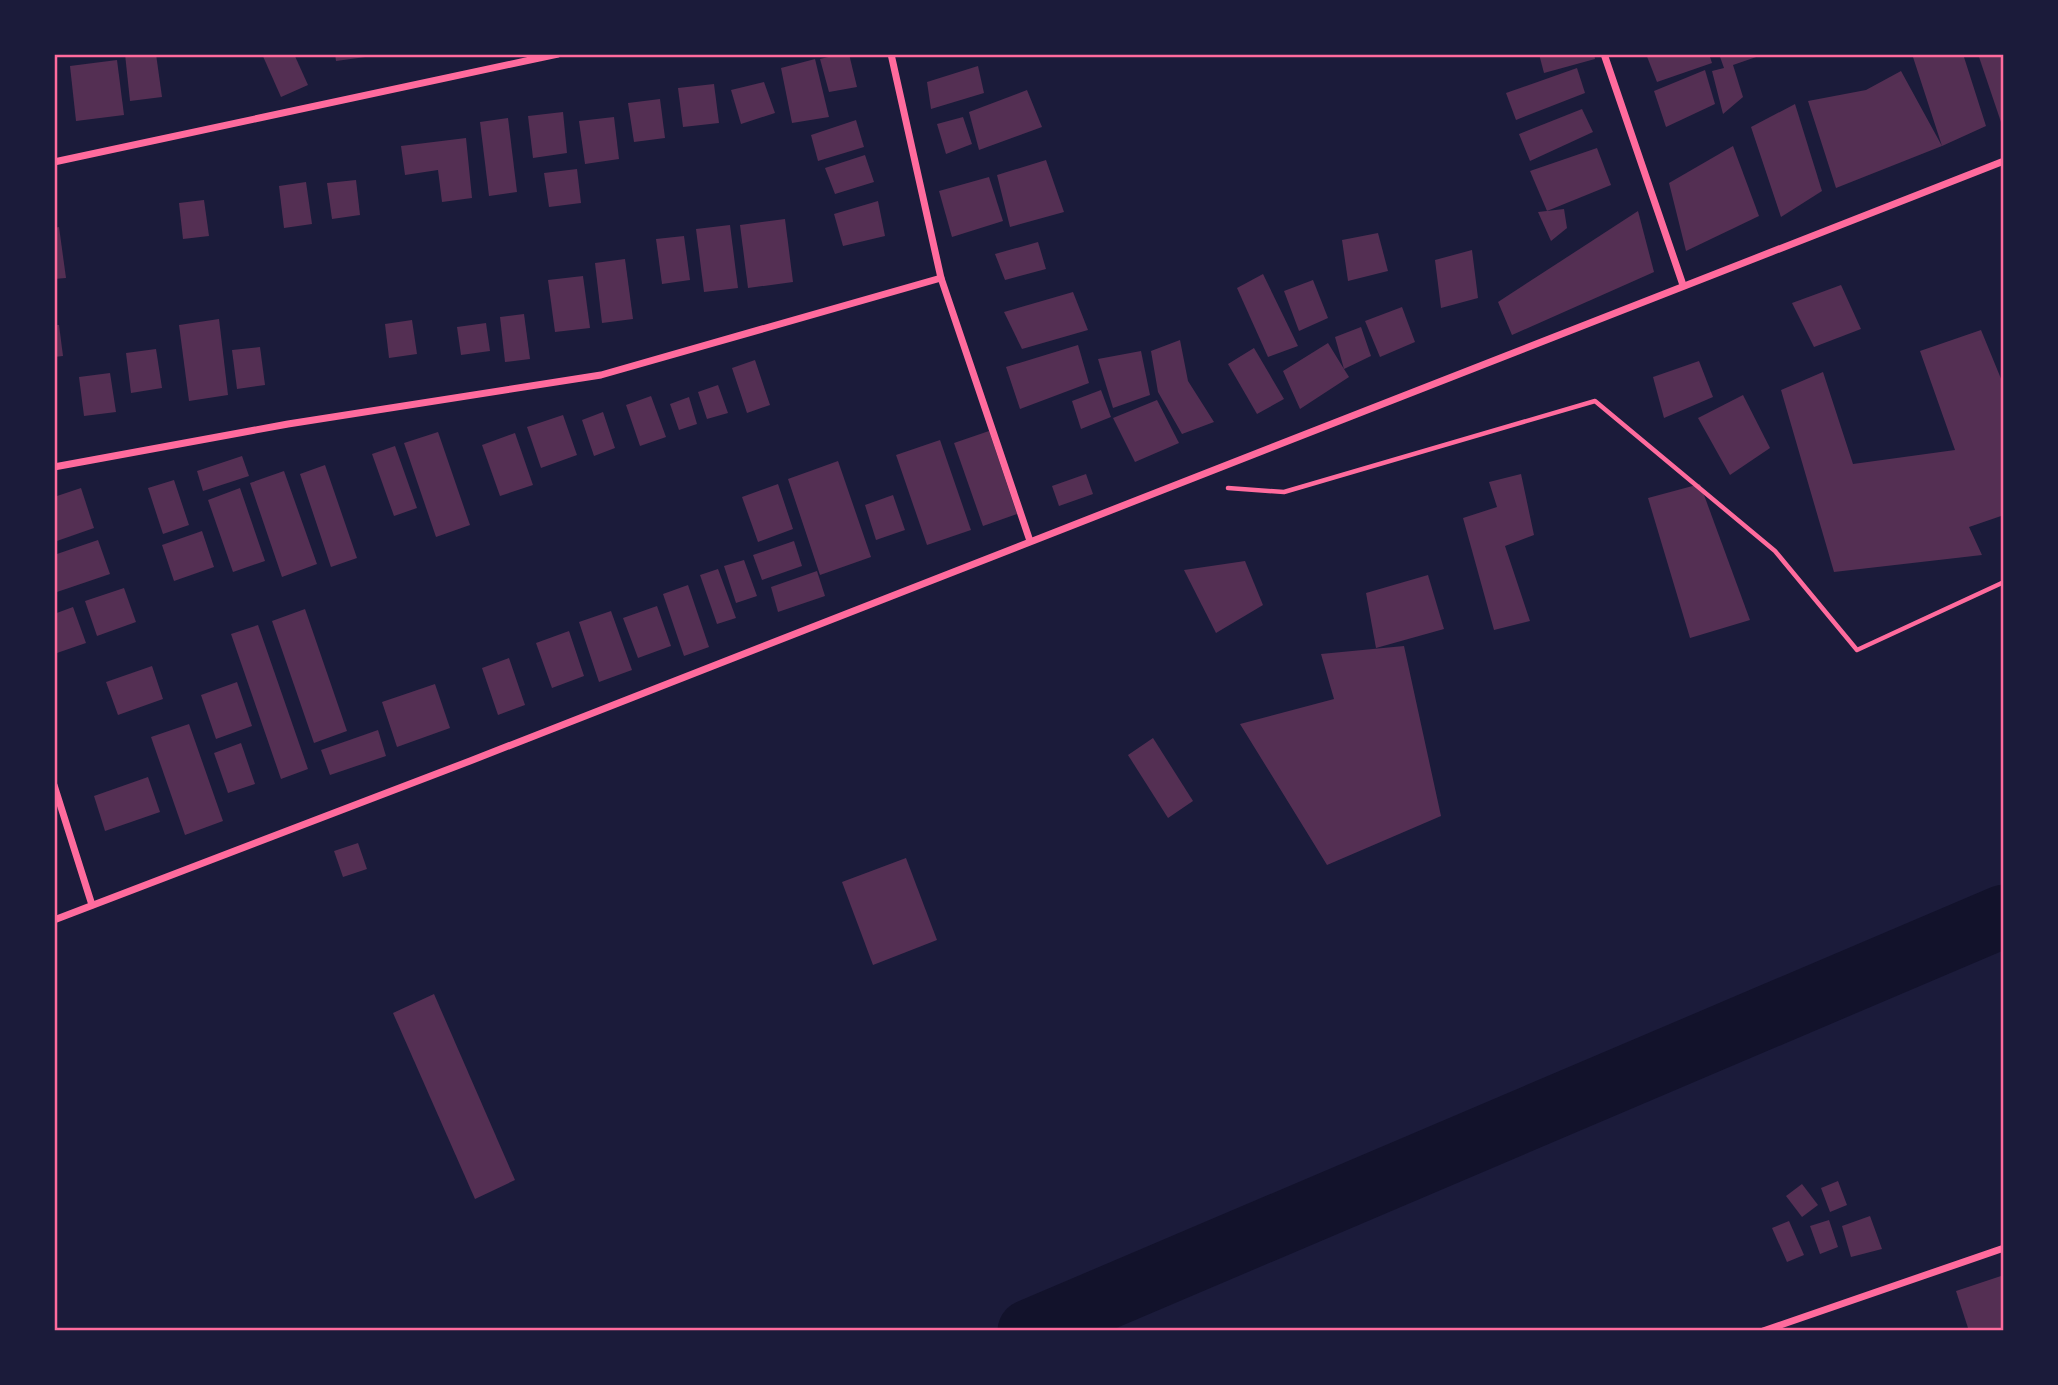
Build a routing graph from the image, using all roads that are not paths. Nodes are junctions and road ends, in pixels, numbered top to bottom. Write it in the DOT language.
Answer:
graph roads {
  1 [pos="558,54"];
  2 [pos="891,54"];
  3 [pos="1604,54"];
  4 [pos="2004,161"];
  5 [pos="54,162"];
  6 [pos="941,278"];
  7 [pos="1683,285"];
  8 [pos="54,467"];
  9 [pos="1030,541"];
  10 [pos="54,785"];
  11 [pos="92,905"];
  12 [pos="54,920"];
  13 [pos="2004,1248"];
  14 [pos="1763,1331"];
  1 -- 5 [label="street"];
  2 -- 6 [label="street"];
  3 -- 7 [label="street"];
  4 -- 7 [label="street"];
  6 -- 8 [label="street"];
  6 -- 9 [label="street"];
  7 -- 9 [label="street"];
  9 -- 11 [label="street"];
  10 -- 11 [label="street"];
  11 -- 12 [label="street"];
  13 -- 14 [label="street"];
}
